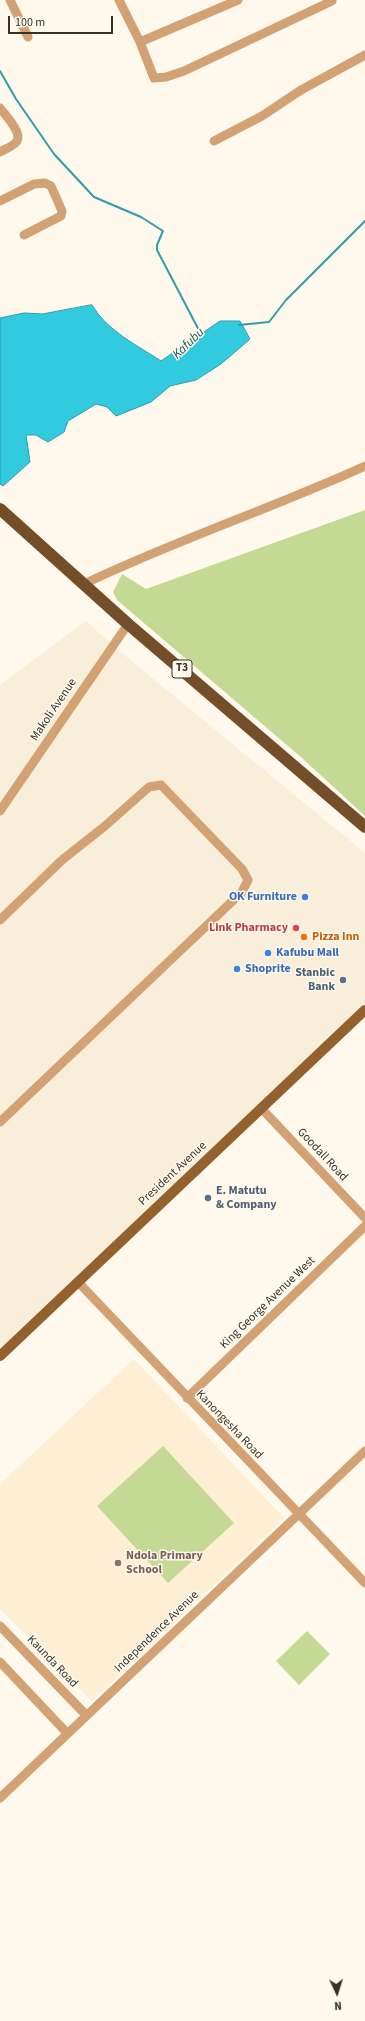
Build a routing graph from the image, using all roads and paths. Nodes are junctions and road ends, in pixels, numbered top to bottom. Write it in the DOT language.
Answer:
graph roads {
  1 [pos="10,0"];
  2 [pos="119,0"];
  3 [pos="238,0"];
  4 [pos="332,0"];
  5 [pos="28,37"];
  6 [pos="140,42"];
  7 [pos="365,55"];
  8 [pos="0,108"];
  9 [pos="214,141"];
  10 [pos="0,152"];
  11 [pos="0,201"];
  12 [pos="24,235"];
  13 [pos="365,466"];
  14 [pos="0,509"];
  15 [pos="84,584"];
  16 [pos="128,624"];
  17 [pos="0,811"];
  18 [pos="365,827"];
  19 [pos="0,920"];
  20 [pos="365,1010"];
  21 [pos="261,1108"];
  22 [pos="0,1122"];
  23 [pos="365,1218"];
  24 [pos="365,1226"];
  25 [pos="78,1282"];
  26 [pos="0,1356"];
  27 [pos="187,1398"];
  28 [pos="365,1450"];
  29 [pos="298,1515"];
  30 [pos="365,1583"];
  31 [pos="0,1626"];
  32 [pos="0,1662"];
  33 [pos="86,1715"];
  34 [pos="67,1733"];
  35 [pos="0,1798"];
  1 -- 5 [label="street"];
  2 -- 6 [label="street"];
  3 -- 6 [label="street"];
  4 -- 6 [label="street"];
  7 -- 9 [label="street"];
  8 -- 10 [label="street"];
  11 -- 12 [label="street"];
  13 -- 15 [label="street"];
  14 -- 15 [label="highway, T3"];
  15 -- 16 [label="highway, T3"];
  16 -- 17 [label="street, Makoli Avenue"];
  16 -- 18 [label="highway, T3"];
  19 -- 22 [label="street"];
  20 -- 21 [label="main road, President Avenue"];
  21 -- 23 [label="street, Goodall Road"];
  21 -- 25 [label="main road, President Avenue"];
  24 -- 27 [label="street, King George Avenue West"];
  25 -- 26 [label="main road, President Avenue"];
  25 -- 27 [label="street, Kanongesha Road"];
  27 -- 29 [label="street, Kanongesha Road"];
  28 -- 29 [label="street, Independence Avenue"];
  29 -- 30 [label="street, Kanongesha Road"];
  29 -- 33 [label="street, Independence Avenue"];
  31 -- 33 [label="street, Kaunda Road"];
  32 -- 34 [label="street"];
  33 -- 34 [label="street, Independence Avenue"];
  34 -- 35 [label="street, Independence Avenue"];
}
